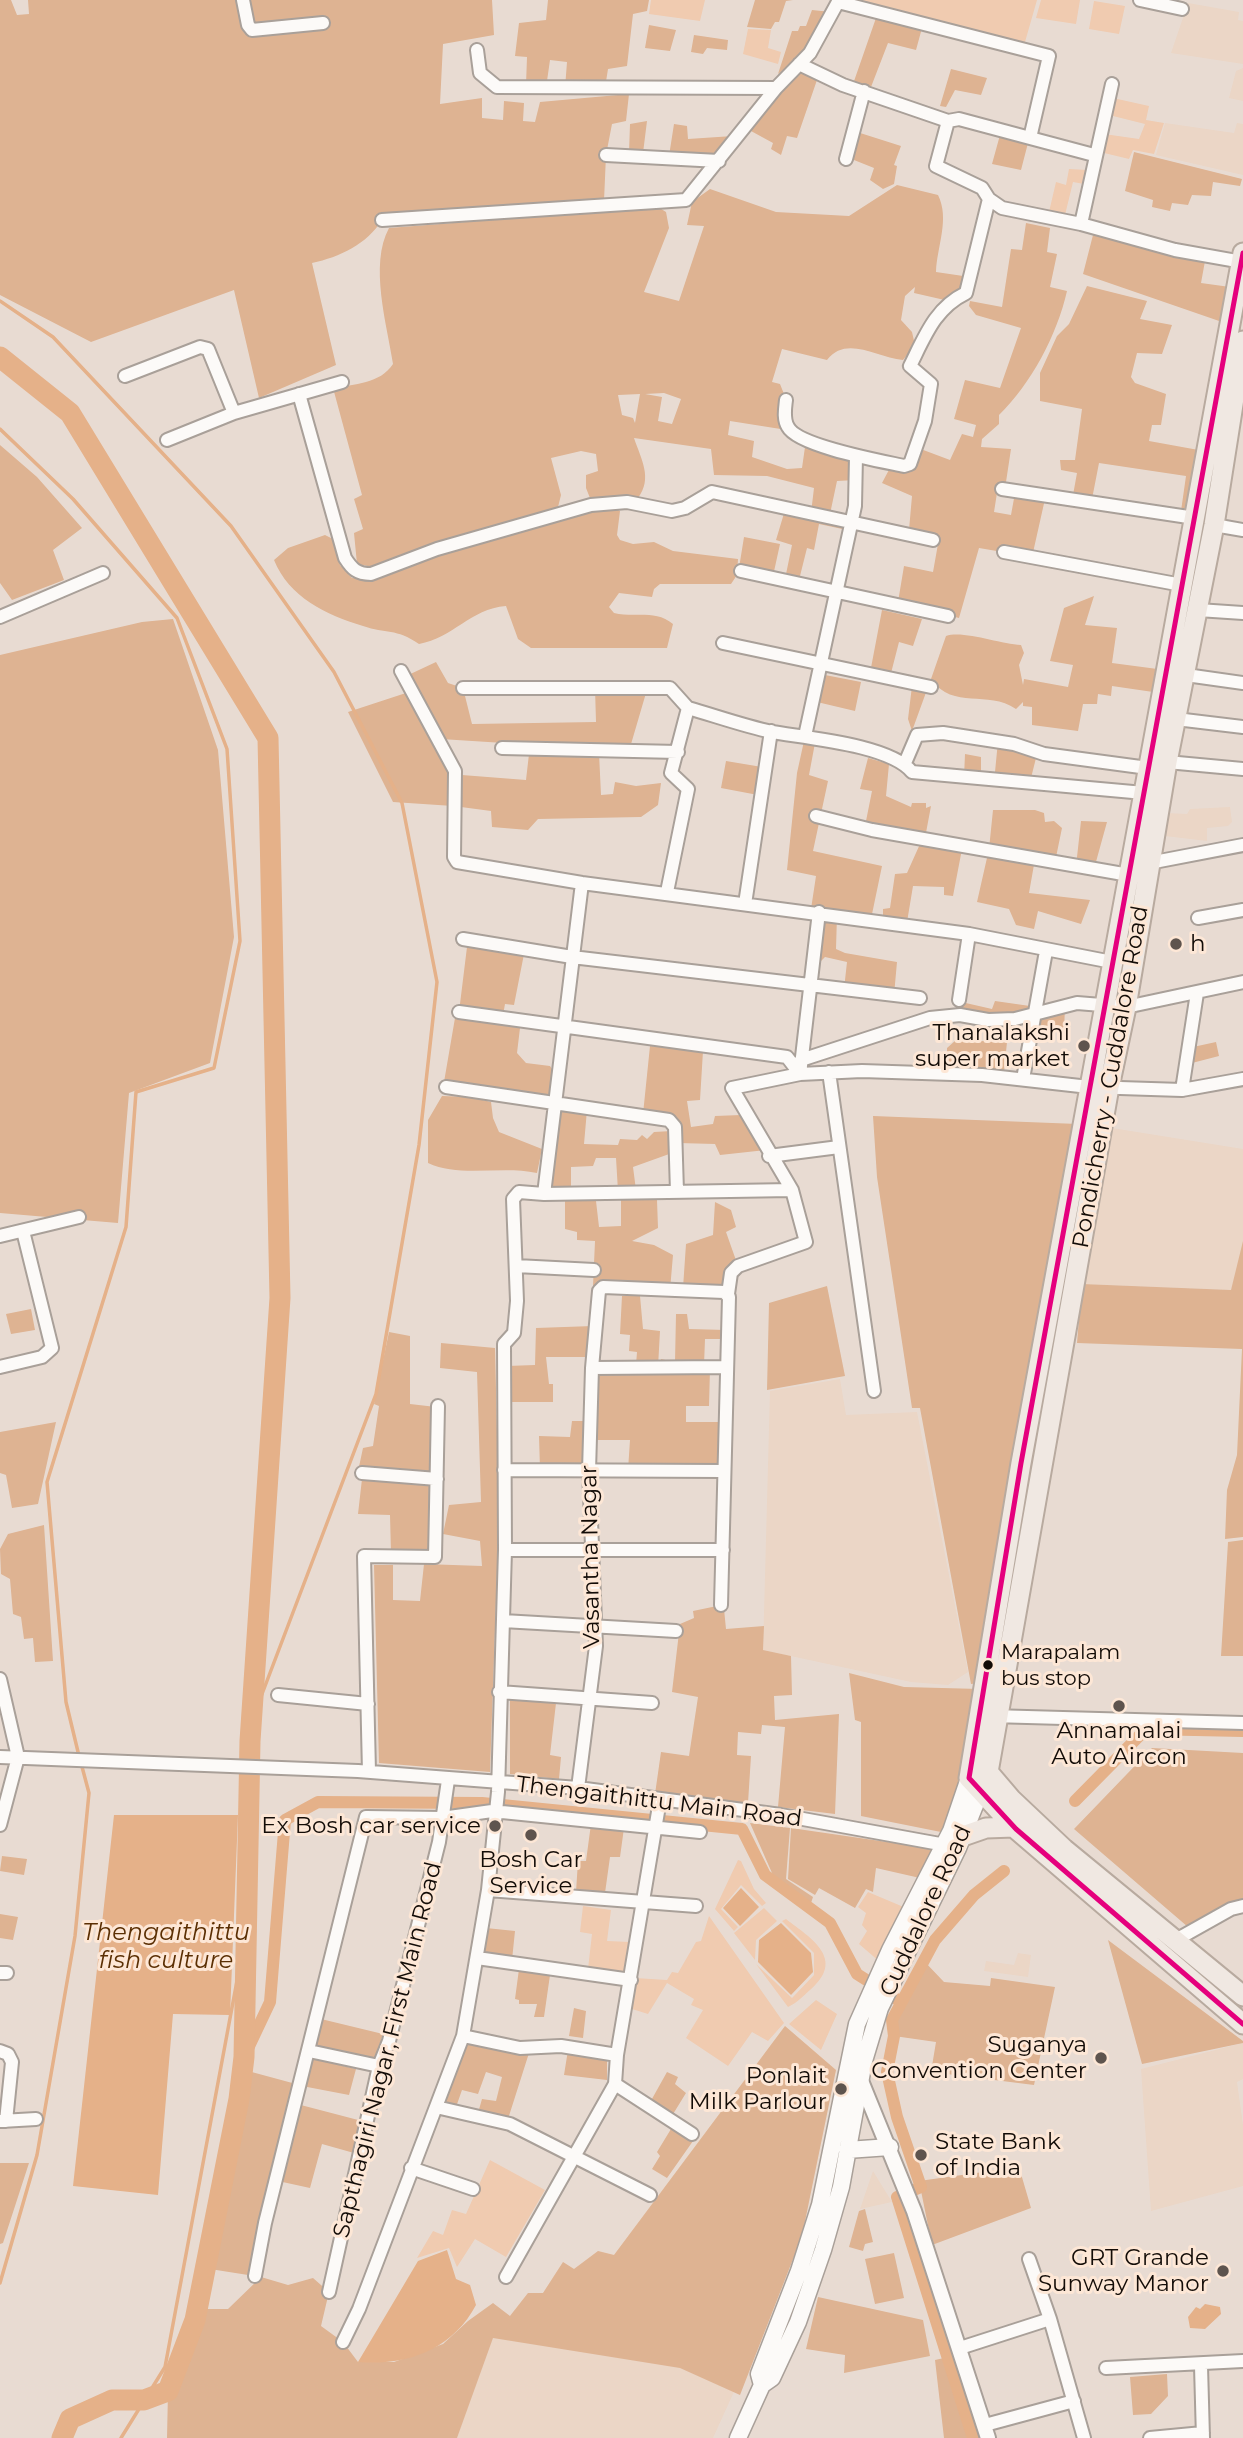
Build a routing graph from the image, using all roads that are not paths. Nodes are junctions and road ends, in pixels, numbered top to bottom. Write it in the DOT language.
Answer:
graph roads {
  1 [pos="243,0"];
  2 [pos="1140,0"];
  3 [pos="838,1"];
  4 [pos="1182,9"];
  5 [pos="323,23"];
  6 [pos="477,50"];
  7 [pos="799,64"];
  8 [pos="1112,84"];
  9 [pos="776,88"];
  10 [pos="864,90"];
  11 [pos="948,121"];
  12 [pos="1030,138"];
  13 [pos="606,155"];
  14 [pos="1094,155"];
  15 [pos="846,159"];
  16 [pos="719,161"];
  17 [pos="989,199"];
  18 [pos="382,220"];
  19 [pos="1081,225"];
  20 [pos="1242,259"];
  21 [pos="1243,341"];
  22 [pos="125,376"];
  23 [pos="342,382"];
  24 [pos="299,394"];
  25 [pos="786,400"];
  26 [pos="234,413"];
  27 [pos="167,440"];
  28 [pos="856,456"];
  29 [pos="1002,489"];
  30 [pos="850,521"];
  31 [pos="1204,525"];
  32 [pos="1243,530"];
  33 [pos="933,540"];
  34 [pos="1004,552"];
  35 [pos="741,571"];
  36 [pos="103,573"];
  37 [pos="1182,585"];
  38 [pos="836,592"];
  39 [pos="1198,610"];
  40 [pos="1243,613"];
  41 [pos="948,616"];
  42 [pos="0,617"];
  43 [pos="723,643"];
  44 [pos="820,666"];
  45 [pos="401,671"];
  46 [pos="1186,675"];
  47 [pos="1243,683"];
  48 [pos="930,687"];
  49 [pos="463,688"];
  50 [pos="688,708"];
  51 [pos="1176,719"];
  52 [pos="1243,727"];
  53 [pos="771,731"];
  54 [pos="805,736"];
  55 [pos="502,748"];
  56 [pos="678,752"];
  57 [pos="905,764"];
  58 [pos="1158,765"];
  59 [pos="1243,769"];
  60 [pos="1144,793"];
  61 [pos="816,816"];
  62 [pos="1243,845"];
  63 [pos="1149,863"];
  64 [pos="1129,875"];
  65 [pos="582,883"];
  66 [pos="667,892"];
  67 [pos="745,904"];
  68 [pos="1243,910"];
  69 [pos="819,912"];
  70 [pos="1198,918"];
  71 [pos="969,934"];
  72 [pos="463,939"];
  73 [pos="1046,951"];
  74 [pos="572,957"];
  75 [pos="1112,962"];
  76 [pos="1243,982"];
  77 [pos="809,986"];
  78 [pos="1197,993"];
  79 [pos="920,998"];
  80 [pos="959,1000"];
  81 [pos="1105,1004"];
  82 [pos="1126,1007"];
  83 [pos="458,1012"];
  84 [pos="1034,1015"];
  85 [pos="562,1028"];
  86 [pos="801,1060"];
  87 [pos="829,1072"];
  88 [pos="800,1074"];
  89 [pos="1023,1079"];
  90 [pos="1243,1079"];
  91 [pos="446,1087"];
  92 [pos="1089,1087"];
  93 [pos="1109,1087"];
  94 [pos="1182,1090"];
  95 [pos="554,1104"];
  96 [pos="839,1147"];
  97 [pos="769,1156"];
  98 [pos="792,1191"];
  99 [pos="677,1192"];
  100 [pos="544,1194"];
  101 [pos="79,1217"];
  102 [pos="23,1231"];
  103 [pos="0,1236"];
  104 [pos="516,1266"];
  105 [pos="594,1270"];
  106 [pos="1052,1290"];
  107 [pos="1073,1292"];
  108 [pos="728,1294"];
  109 [pos="0,1367"];
  110 [pos="727,1367"];
  111 [pos="592,1368"];
  112 [pos="874,1391"];
  113 [pos="438,1406"];
  114 [pos="504,1470"];
  115 [pos="589,1471"];
  116 [pos="724,1471"];
  117 [pos="362,1473"];
  118 [pos="437,1479"];
  119 [pos="505,1550"];
  120 [pos="593,1550"];
  121 [pos="723,1550"];
  122 [pos="721,1605"];
  123 [pos="503,1621"];
  124 [pos="596,1626"];
  125 [pos="676,1631"];
  126 [pos="0,1679"];
  127 [pos="499,1692"];
  128 [pos="278,1695"];
  129 [pos="588,1700"];
  130 [pos="652,1703"];
  131 [pos="368,1704"];
  132 [pos="4,1714"];
  133 [pos="989,1715"];
  134 [pos="1243,1723"];
  135 [pos="0,1757"];
  136 [pos="18,1757"];
  137 [pos="363,1772"];
  138 [pos="977,1777"];
  139 [pos="448,1786"];
  140 [pos="499,1787"];
  141 [pos="578,1788"];
  142 [pos="660,1802"];
  143 [pos="497,1810"];
  144 [pos="443,1813"];
  145 [pos="0,1825"];
  146 [pos="655,1825"];
  147 [pos="1014,1827"];
  148 [pos="700,1832"];
  149 [pos="955,1843"];
  150 [pos="1079,1872"];
  151 [pos="488,1890"];
  152 [pos="644,1900"];
  153 [pos="696,1906"];
  154 [pos="1243,1906"];
  155 [pos="1174,1941"];
  156 [pos="477,1958"];
  157 [pos="631,1980"];
  158 [pos="1242,1993"];
  159 [pos="1243,2024"];
  160 [pos="463,2036"];
  161 [pos="0,2051"];
  162 [pos="309,2051"];
  163 [pos="617,2055"];
  164 [pos="856,2063"];
  165 [pos="380,2066"];
  166 [pos="615,2084"];
  167 [pos="436,2107"];
  168 [pos="36,2119"];
  169 [pos="3,2121"];
  170 [pos="692,2134"];
  171 [pos="890,2147"];
  172 [pos="847,2150"];
  173 [pos="575,2155"];
  174 [pos="411,2168"];
  175 [pos="473,2189"];
  176 [pos="650,2195"];
  177 [pos="1029,2259"];
  178 [pos="255,2276"];
  179 [pos="506,2277"];
  180 [pos="329,2292"];
  181 [pos="1050,2319"];
  182 [pos="343,2342"];
  183 [pos="960,2348"];
  184 [pos="1243,2361"];
  185 [pos="1201,2366"];
  186 [pos="1106,2368"];
  187 [pos="762,2385"];
  188 [pos="1074,2401"];
  189 [pos="987,2432"];
  190 [pos="1203,2436"];
  191 [pos="738,2438"];
  192 [pos="1084,2438"];
  193 [pos="1150,2438"];
  1 -- 5 [label="street"];
  2 -- 4 [label="street"];
  3 -- 7 [label="street"];
  3 -- 12 [label="street"];
  6 -- 9 [label="street"];
  7 -- 9 [label="street"];
  7 -- 10 [label="street"];
  8 -- 14 [label="street"];
  9 -- 16 [label="street"];
  10 -- 11 [label="street"];
  10 -- 15 [label="street"];
  11 -- 12 [label="street"];
  11 -- 17 [label="street"];
  12 -- 14 [label="street"];
  13 -- 16 [label="street"];
  14 -- 19 [label="street"];
  16 -- 18 [label="street"];
  17 -- 19 [label="street"];
  17 -- 28 [label="street"];
  19 -- 20 [label="street"];
  20 -- 31 [label="highway, Pondicherry - Cuddalore Road"];
  21 -- 31 [label="highway, Pondicherry - Cuddalore Road"];
  22 -- 26 [label="street"];
  23 -- 24 [label="street"];
  24 -- 26 [label="street"];
  24 -- 30 [label="street"];
  25 -- 28 [label="street"];
  26 -- 27 [label="street"];
  28 -- 30 [label="street"];
  29 -- 31 [label="street"];
  30 -- 33 [label="street"];
  30 -- 38 [label="street"];
  31 -- 32 [label="street"];
  31 -- 37 [label="highway, Pondicherry - Cuddalore Road"];
  31 -- 39 [label="highway, Pondicherry - Cuddalore Road"];
  34 -- 37 [label="street"];
  35 -- 38 [label="street"];
  36 -- 42 [label="street"];
  37 -- 58 [label="highway, Pondicherry - Cuddalore Road"];
  38 -- 41 [label="street"];
  38 -- 44 [label="street"];
  39 -- 40 [label="street"];
  39 -- 46 [label="highway, Pondicherry - Cuddalore Road"];
  43 -- 44 [label="street"];
  44 -- 48 [label="street"];
  44 -- 54 [label="street"];
  45 -- 65 [label="street"];
  46 -- 47 [label="street"];
  46 -- 51 [label="highway, Pondicherry - Cuddalore Road"];
  49 -- 50 [label="street"];
  50 -- 53 [label="street"];
  50 -- 56 [label="street"];
  51 -- 52 [label="street"];
  51 -- 58 [label="highway, Pondicherry - Cuddalore Road"];
  53 -- 54 [label="street"];
  53 -- 67 [label="street"];
  54 -- 57 [label="street"];
  55 -- 56 [label="street"];
  56 -- 66 [label="street"];
  57 -- 58 [label="street"];
  57 -- 60 [label="street"];
  58 -- 59 [label="street"];
  58 -- 60 [label="highway, Pondicherry - Cuddalore Road"];
  58 -- 63 [label="highway, Pondicherry - Cuddalore Road"];
  60 -- 64 [label="highway, Pondicherry - Cuddalore Road"];
  61 -- 64 [label="street"];
  62 -- 63 [label="street"];
  63 -- 82 [label="highway, Pondicherry - Cuddalore Road"];
  64 -- 75 [label="highway, Pondicherry - Cuddalore Road"];
  65 -- 66 [label="street"];
  65 -- 74 [label="street"];
  66 -- 67 [label="street"];
  67 -- 69 [label="street"];
  68 -- 70 [label="street"];
  69 -- 71 [label="street"];
  69 -- 77 [label="street"];
  71 -- 73 [label="street"];
  71 -- 80 [label="street"];
  72 -- 74 [label="street"];
  73 -- 75 [label="street"];
  73 -- 84 [label="street"];
  74 -- 77 [label="street"];
  74 -- 85 [label="street"];
  75 -- 81 [label="highway, Pondicherry - Cuddalore Road"];
  76 -- 78 [label="street"];
  77 -- 79 [label="street"];
  77 -- 86 [label="street"];
  78 -- 82 [label="street"];
  78 -- 94 [label="street"];
  81 -- 82 [label="street"];
  81 -- 84 [label="street"];
  81 -- 92 [label="highway, Pondicherry - Cuddalore Road"];
  82 -- 93 [label="highway, Pondicherry - Cuddalore Road"];
  83 -- 85 [label="street"];
  84 -- 86 [label="street"];
  84 -- 89 [label="street"];
  85 -- 88 [label="street"];
  85 -- 95 [label="street"];
  86 -- 88 [label="street"];
  87 -- 88 [label="street"];
  87 -- 89 [label="street"];
  87 -- 96 [label="street"];
  88 -- 97 [label="street"];
  89 -- 92 [label="street"];
  90 -- 94 [label="street"];
  91 -- 95 [label="street"];
  92 -- 93 [label="street"];
  92 -- 106 [label="highway, Pondicherry - Cuddalore Road"];
  93 -- 94 [label="street"];
  93 -- 107 [label="highway, Pondicherry - Cuddalore Road"];
  95 -- 99 [label="street"];
  95 -- 100 [label="street"];
  96 -- 97 [label="street"];
  96 -- 112 [label="street"];
  97 -- 98 [label="street"];
  98 -- 99 [label="street"];
  98 -- 108 [label="street"];
  99 -- 100 [label="street"];
  100 -- 104 [label="street"];
  101 -- 102 [label="street"];
  102 -- 103 [label="street"];
  102 -- 109 [label="street"];
  104 -- 105 [label="street"];
  104 -- 114 [label="street"];
  106 -- 107 [label="highway"];
  106 -- 133 [label="highway, Pondicherry - Cuddalore Road"];
  107 -- 133 [label="highway, Pondicherry - Cuddalore Road"];
  108 -- 110 [label="street"];
  108 -- 111 [label="street, Vasantha Nagar"];
  110 -- 111 [label="street"];
  110 -- 116 [label="street"];
  111 -- 115 [label="street, Vasantha Nagar"];
  113 -- 118 [label="street"];
  114 -- 115 [label="street"];
  114 -- 119 [label="street"];
  115 -- 116 [label="street"];
  115 -- 120 [label="street, Vasantha Nagar"];
  116 -- 121 [label="street"];
  117 -- 118 [label="street"];
  118 -- 131 [label="street"];
  119 -- 120 [label="street"];
  119 -- 123 [label="street"];
  120 -- 121 [label="street"];
  120 -- 124 [label="street, Vasantha Nagar"];
  121 -- 122 [label="street"];
  123 -- 124 [label="street"];
  123 -- 127 [label="street"];
  124 -- 125 [label="street"];
  124 -- 129 [label="street, Vasantha Nagar"];
  126 -- 132 [label="street"];
  127 -- 129 [label="street"];
  127 -- 140 [label="street"];
  128 -- 131 [label="street"];
  129 -- 130 [label="street"];
  129 -- 141 [label="street, Vasantha Nagar"];
  131 -- 137 [label="street"];
  132 -- 136 [label="street"];
  133 -- 134 [label="street"];
  133 -- 138 [label="highway, Pondicherry - Cuddalore Road"];
  135 -- 136 [label="street, Thengaithittu Main Road"];
  136 -- 137 [label="street, Thengaithittu Main Road"];
  136 -- 145 [label="street"];
  137 -- 139 [label="street, Thengaithittu Main Road"];
  138 -- 147 [label="highway"];
  138 -- 149 [label="main road, Cuddalore Road"];
  138 -- 150 [label="highway"];
  139 -- 140 [label="street, Thengaithittu Main Road"];
  139 -- 144 [label="street, Sapthagiri Nagar, First Main Road"];
  140 -- 141 [label="street, Thengaithittu Main Road"];
  140 -- 143 [label="street"];
  141 -- 142 [label="street, Thengaithittu Main Road"];
  142 -- 146 [label="street"];
  142 -- 149 [label="street, Thengaithittu Main Road"];
  143 -- 144 [label="street"];
  143 -- 146 [label="street"];
  143 -- 151 [label="street"];
  144 -- 162 [label="street"];
  144 -- 165 [label="street, Sapthagiri Nagar, First Main Road"];
  146 -- 148 [label="street"];
  146 -- 152 [label="street"];
  147 -- 149 [label="highway"];
  147 -- 150 [label="highway"];
  149 -- 164 [label="main road, Cuddalore Road"];
  150 -- 155 [label="highway"];
  150 -- 159 [label="highway"];
  151 -- 152 [label="street"];
  151 -- 156 [label="street"];
  152 -- 153 [label="street"];
  152 -- 157 [label="street"];
  154 -- 155 [label="street"];
  155 -- 158 [label="highway"];
  156 -- 157 [label="street"];
  156 -- 160 [label="street"];
  157 -- 163 [label="street"];
  160 -- 163 [label="street"];
  160 -- 167 [label="street"];
  161 -- 169 [label="street"];
  162 -- 165 [label="street"];
  162 -- 178 [label="street"];
  163 -- 166 [label="street"];
  164 -- 171 [label="street"];
  164 -- 172 [label="main road, Cuddalore Road"];
  164 -- 187 [label="main road, Cuddalore Road"];
  165 -- 180 [label="street, Sapthagiri Nagar, First Main Road"];
  166 -- 170 [label="street"];
  166 -- 173 [label="street"];
  167 -- 173 [label="street"];
  167 -- 174 [label="street"];
  168 -- 169 [label="street"];
  171 -- 172 [label="main road"];
  171 -- 183 [label="street"];
  172 -- 187 [label="main road, Cuddalore Road"];
  173 -- 176 [label="street"];
  173 -- 179 [label="street"];
  174 -- 175 [label="street"];
  174 -- 182 [label="street"];
  177 -- 181 [label="street"];
  181 -- 183 [label="street"];
  181 -- 188 [label="street"];
  183 -- 189 [label="street"];
  184 -- 185 [label="street"];
  185 -- 186 [label="street"];
  185 -- 190 [label="street"];
  187 -- 191 [label="main road, Cuddalore Road"];
  188 -- 189 [label="street"];
  188 -- 192 [label="street"];
  190 -- 193 [label="street"];
}
